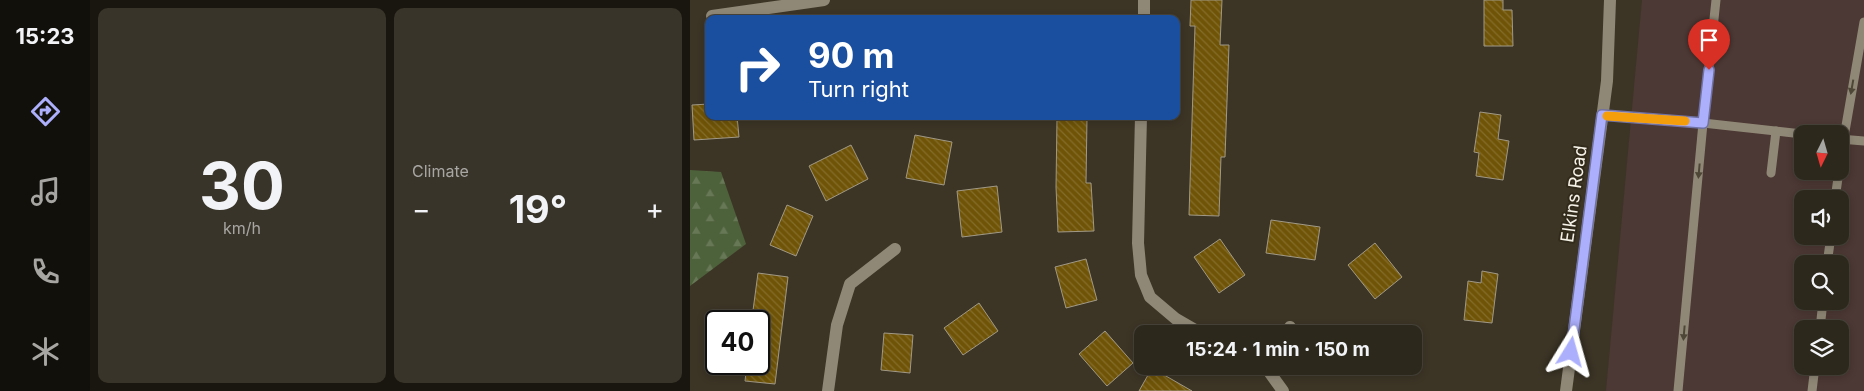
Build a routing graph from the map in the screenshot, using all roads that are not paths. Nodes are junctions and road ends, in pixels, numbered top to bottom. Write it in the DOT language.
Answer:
graph roads {
  1 [pos="824,0"];
  2 [pos="1144,0"];
  3 [pos="1610,0"];
  4 [pos="1716,0"];
  5 [pos="719,15"];
  6 [pos="1144,15"];
  7 [pos="1864,22"];
  8 [pos="1602,115"];
  9 [pos="1141,120"];
  10 [pos="1703,123"];
  11 [pos="1844,125"];
  12 [pos="1776,131"];
  13 [pos="1794,133"];
  14 [pos="1849,140"];
  15 [pos="1864,141"];
  16 [pos="1771,173"];
  17 [pos="896,249"];
  18 [pos="1186,325"];
  19 [pos="1271,375"];
  20 [pos="1814,375"];
  21 [pos="828,391"];
  22 [pos="1283,391"];
  23 [pos="1566,391"];
  24 [pos="1678,391"];
  25 [pos="1812,391"];
  1 -- 5 [label="street"];
  2 -- 6 [label="street"];
  3 -- 8 [label="street, Elkins Road"];
  4 -- 10 [label="lane"];
  7 -- 11 [label="lane, one-way"];
  8 -- 10 [label="lane"];
  8 -- 23 [label="street, Elkins Road"];
  9 -- 18 [label="street"];
  10 -- 12 [label="lane"];
  10 -- 24 [label="lane, one-way"];
  12 -- 13 [label="lane"];
  12 -- 16 [label="lane"];
  14 -- 15 [label="lane"];
  17 -- 21 [label="street"];
  19 -- 22 [label="street"];
  20 -- 25 [label="lane"];
}
